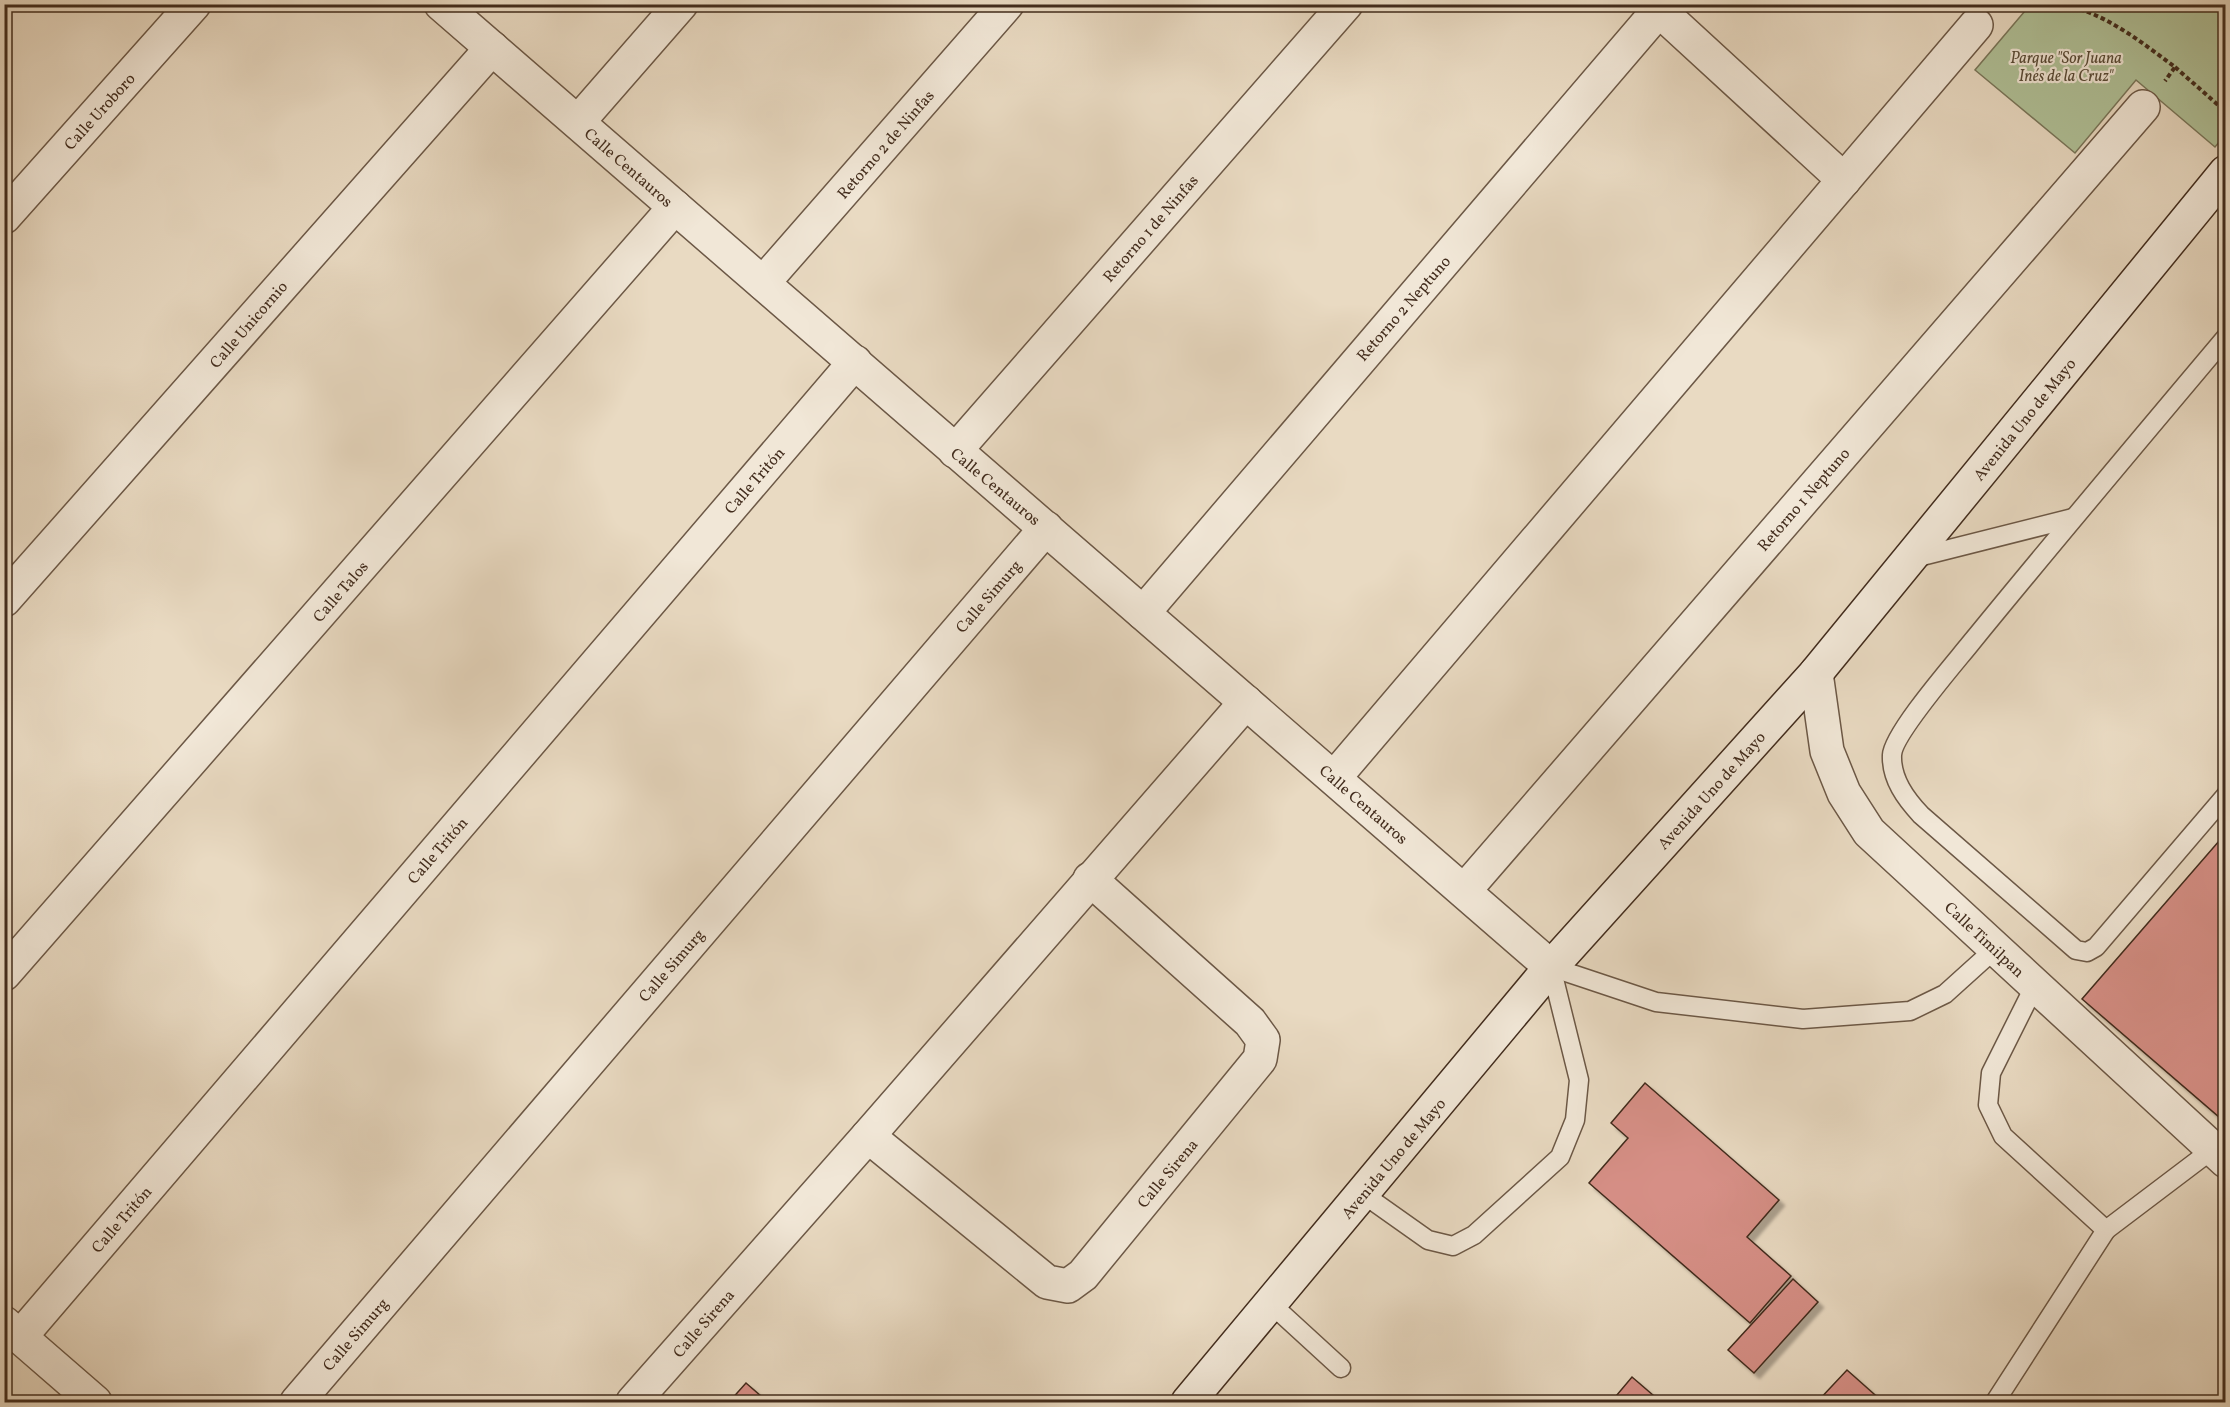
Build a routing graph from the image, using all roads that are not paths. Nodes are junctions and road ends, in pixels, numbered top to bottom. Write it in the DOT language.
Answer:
graph roads {
  1 [pos="194,4"];
  2 [pos="441,4"];
  3 [pos="681,4"];
  4 [pos="1007,4"];
  5 [pos="1346,4"];
  6 [pos="1662,7"];
  7 [pos="1976,25"];
  8 [pos="492,48"];
  9 [pos="2143,107"];
  10 [pos="578,123"];
  11 [pos="2226,172"];
  12 [pos="1844,180"];
  13 [pos="675,207"];
  14 [pos="4,217"];
  15 [pos="763,283"];
  16 [pos="2226,337"];
  17 [pos="855,362"];
  18 [pos="955,451"];
  19 [pos="2073,518"];
  20 [pos="1046,528"];
  21 [pos="1909,559"];
  22 [pos="4,600"];
  23 [pos="1143,613"];
  24 [pos="1816,673"];
  25 [pos="1246,702"];
  26 [pos="1334,778"];
  27 [pos="2226,795"];
  28 [pos="1090,879"];
  29 [pos="1464,891"];
  30 [pos="1996,948"];
  31 [pos="1551,967"];
  32 [pos="4,974"];
  33 [pos="2035,985"];
  34 [pos="868,1137"];
  35 [pos="2219,1155"];
  36 [pos="1363,1194"];
  37 [pos="2106,1230"];
  38 [pos="1270,1303"];
  39 [pos="12,1330"];
  40 [pos="1341,1368"];
  41 [pos="95,1402"];
  42 [pos="297,1402"];
  43 [pos="633,1402"];
  44 [pos="1188,1402"];
  45 [pos="1995,1402"];
  1 -- 14 [label="street, Calle Uroboro"];
  2 -- 8 [label="street, Calle Centauros"];
  3 -- 10 [label="street"];
  4 -- 15 [label="street, Retorno 2 de Ninfas"];
  5 -- 18 [label="street, Retorno 1 de Ninfas"];
  6 -- 12 [label="street"];
  6 -- 23 [label="street, Retorno 2 Neptuno"];
  7 -- 12 [label="street"];
  8 -- 10 [label="street, Calle Centauros"];
  8 -- 22 [label="street, Calle Unicornio"];
  9 -- 29 [label="street, Retorno 1 Neptuno"];
  10 -- 13 [label="street, Calle Centauros"];
  11 -- 21 [label="street, Avenida Uno de Mayo"];
  12 -- 26 [label="street"];
  13 -- 15 [label="street, Calle Centauros"];
  13 -- 32 [label="street, Calle Talos"];
  15 -- 17 [label="street, Calle Centauros"];
  16 -- 19 [label="lane"];
  17 -- 18 [label="street, Calle Centauros"];
  17 -- 39 [label="street, Calle Tritón"];
  18 -- 20 [label="street, Calle Centauros"];
  19 -- 21 [label="lane"];
  19 -- 27 [label="lane"];
  20 -- 23 [label="street, Calle Centauros"];
  20 -- 42 [label="street, Calle Simurg"];
  21 -- 24 [label="street, Avenida Uno de Mayo"];
  23 -- 25 [label="street, Calle Centauros"];
  24 -- 30 [label="street, Calle Timilpan"];
  24 -- 31 [label="street, Avenida Uno de Mayo"];
  25 -- 26 [label="street, Calle Centauros"];
  25 -- 28 [label="street, Calle Sirena"];
  26 -- 29 [label="street, Calle Centauros"];
  28 -- 34 [label="street, Calle Sirena"];
  28 -- 34 [label="street, Calle Sirena"];
  29 -- 31 [label="street, Calle Centauros"];
  30 -- 31 [label="lane"];
  30 -- 33 [label="street, Calle Timilpan"];
  31 -- 36 [label="street, Avenida Uno de Mayo"];
  31 -- 36 [label="lane"];
  33 -- 35 [label="street, Calle Timilpan"];
  33 -- 37 [label="lane"];
  34 -- 43 [label="street, Calle Sirena"];
  35 -- 37 [label="lane"];
  36 -- 38 [label="street, Avenida Uno de Mayo"];
  37 -- 45 [label="lane"];
  38 -- 40 [label="lane"];
  38 -- 44 [label="street, Avenida Uno de Mayo"];
  39 -- 41 [label="street"];
}
